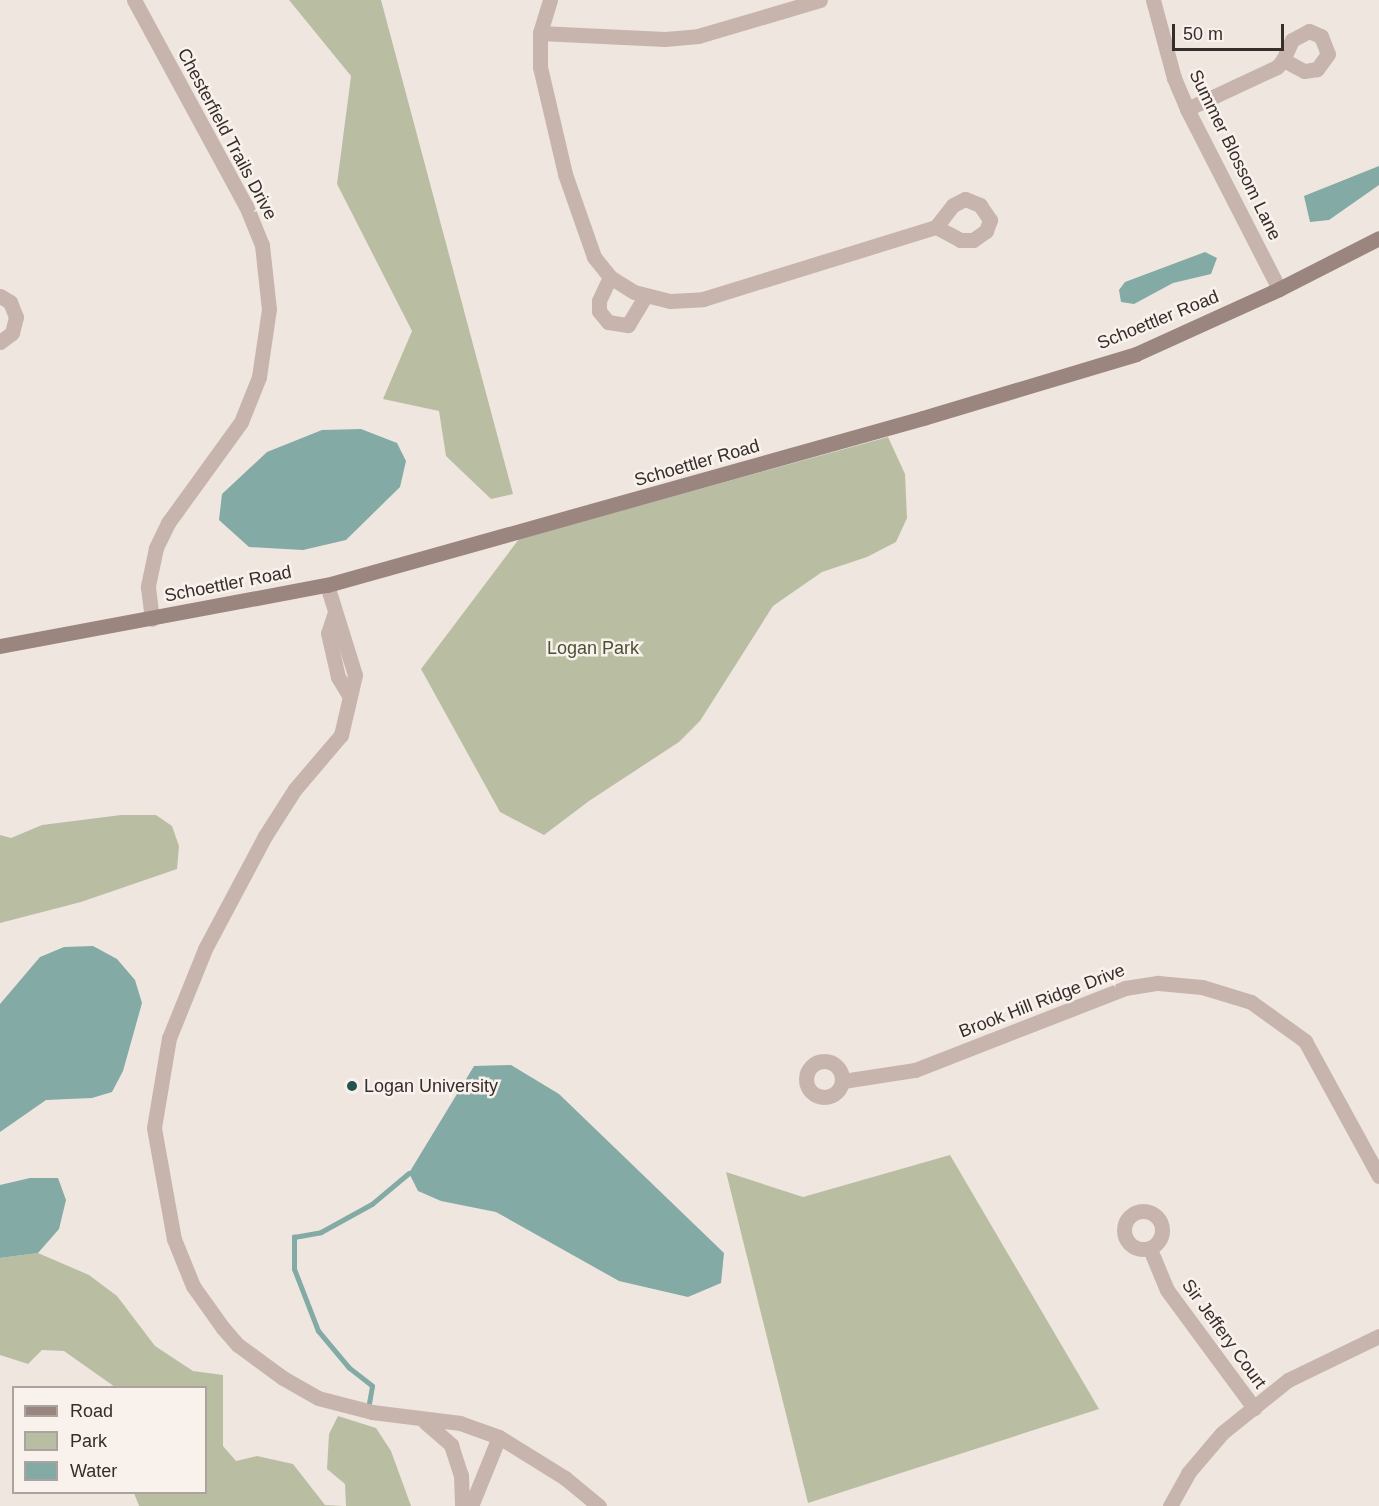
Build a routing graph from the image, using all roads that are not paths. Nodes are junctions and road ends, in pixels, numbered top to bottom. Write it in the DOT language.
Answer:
graph roads {
  1 [pos="134,0"];
  2 [pos="550,0"];
  3 [pos="820,0"];
  4 [pos="1153,0"];
  5 [pos="540,33"];
  6 [pos="1283,60"];
  7 [pos="1187,109"];
  8 [pos="936,227"];
  9 [pos="1379,238"];
  10 [pos="610,277"];
  11 [pos="1279,289"];
  12 [pos="0,296"];
  13 [pos="645,297"];
  14 [pos="0,342"];
  15 [pos="327,585"];
  16 [pos="152,619"];
  17 [pos="0,646"];
  18 [pos="843,1081"];
  19 [pos="1379,1176"];
  20 [pos="1150,1249"];
  21 [pos="1379,1336"];
  22 [pos="1254,1408"];
  23 [pos="425,1422"];
  24 [pos="499,1437"];
  25 [pos="462,1506"];
  26 [pos="471,1506"];
  27 [pos="599,1506"];
  28 [pos="1170,1506"];
  1 -- 16 [label="street, Chesterfield Trails Drive"];
  2 -- 5 [label="street"];
  3 -- 5 [label="street"];
  4 -- 7 [label="street, Summer Blossom Lane"];
  5 -- 10 [label="street"];
  6 -- 7 [label="street"];
  7 -- 11 [label="street, Summer Blossom Lane"];
  8 -- 13 [label="street"];
  9 -- 11 [label="street, Schoettler Road"];
  10 -- 13 [label="street"];
  10 -- 13 [label="street"];
  11 -- 15 [label="street, Schoettler Road"];
  12 -- 14 [label="street"];
  15 -- 16 [label="street, Schoettler Road"];
  15 -- 23 [label="street"];
  16 -- 17 [label="street, Schoettler Road"];
  18 -- 19 [label="street, Brook Hill Ridge Drive"];
  20 -- 22 [label="street, Sir Jeffery Court"];
  21 -- 22 [label="street"];
  22 -- 28 [label="street"];
  23 -- 24 [label="street"];
  23 -- 25 [label="street"];
  24 -- 26 [label="street"];
  24 -- 27 [label="street"];
}
